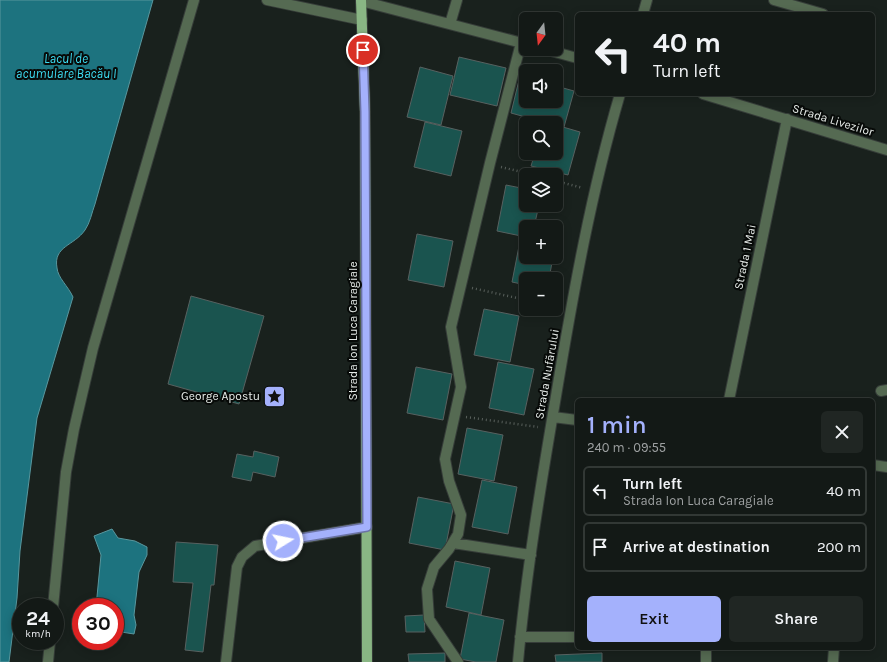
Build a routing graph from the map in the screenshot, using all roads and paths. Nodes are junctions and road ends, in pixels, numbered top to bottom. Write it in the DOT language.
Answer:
graph roads {
  1 [pos="194,0"];
  2 [pos="267,0"];
  3 [pos="361,0"];
  4 [pos="457,0"];
  5 [pos="647,0"];
  6 [pos="774,0"];
  7 [pos="644,12"];
  8 [pos="816,12"];
  9 [pos="362,20"];
  10 [pos="450,24"];
  11 [pos="519,43"];
  12 [pos="563,54"];
  13 [pos="520,56"];
  14 [pos="575,57"];
  15 [pos="619,96"];
  16 [pos="710,96"];
  17 [pos="787,119"];
  18 [pos="887,150"];
  19 [pos="490,164"];
  20 [pos="519,171"];
  21 [pos="563,183"];
  22 [pos="595,191"];
  23 [pos="462,286"];
  24 [pos="519,298"];
  25 [pos="729,398"];
  26 [pos="456,415"];
  27 [pos="553,417"];
  28 [pos="575,420"];
  29 [pos="551,428"];
  30 [pos="875,465"];
  31 [pos="887,467"];
  32 [pos="367,527"];
  33 [pos="453,543"];
  34 [pos="531,555"];
  35 [pos="54,598"];
  36 [pos="520,637"];
  37 [pos="575,637"];
  38 [pos="49,650"];
  39 [pos="706,650"];
  40 [pos="834,650"];
  41 [pos="48,662"];
  42 [pos="226,662"];
  43 [pos="367,662"];
  44 [pos="458,662"];
  45 [pos="518,662"];
  46 [pos="706,662"];
  47 [pos="833,662"];
  1 -- 35 [label="street"];
  2 -- 9 [label="street"];
  3 -- 9 [label="main road, Strada Ion Luca Caragiale"];
  3 -- 10 [label="street"];
  4 -- 10 [label="street"];
  5 -- 7 [label="street"];
  6 -- 8 [label="street"];
  9 -- 32 [label="main road, Strada Ion Luca Caragiale"];
  10 -- 11 [label="street"];
  12 -- 14 [label="street"];
  13 -- 19 [label="street"];
  15 -- 22 [label="street, Strada Nufărului"];
  16 -- 17 [label="street, Strada Livezilor"];
  17 -- 18 [label="street, Strada Livezilor"];
  17 -- 25 [label="street, Strada 1 Mai"];
  19 -- 20 [label="path"];
  19 -- 23 [label="street"];
  21 -- 22 [label="path"];
  22 -- 27 [label="street, Strada Nufărului"];
  23 -- 24 [label="path"];
  23 -- 26 [label="street"];
  26 -- 29 [label="path"];
  26 -- 33 [label="street"];
  27 -- 28 [label="street"];
  27 -- 29 [label="street, Strada Nufărului"];
  29 -- 34 [label="street, Strada Nufărului"];
  30 -- 31 [label="street"];
  32 -- 42 [label="street"];
  32 -- 43 [label="main road, Strada Ion Luca Caragiale"];
  33 -- 34 [label="street"];
  33 -- 44 [label="street"];
  34 -- 36 [label="street, Strada Nufărului"];
  36 -- 37 [label="street"];
  36 -- 45 [label="street, Strada Nufărului"];
  38 -- 41 [label="street"];
  39 -- 46 [label="street"];
  40 -- 47 [label="street"];
}
